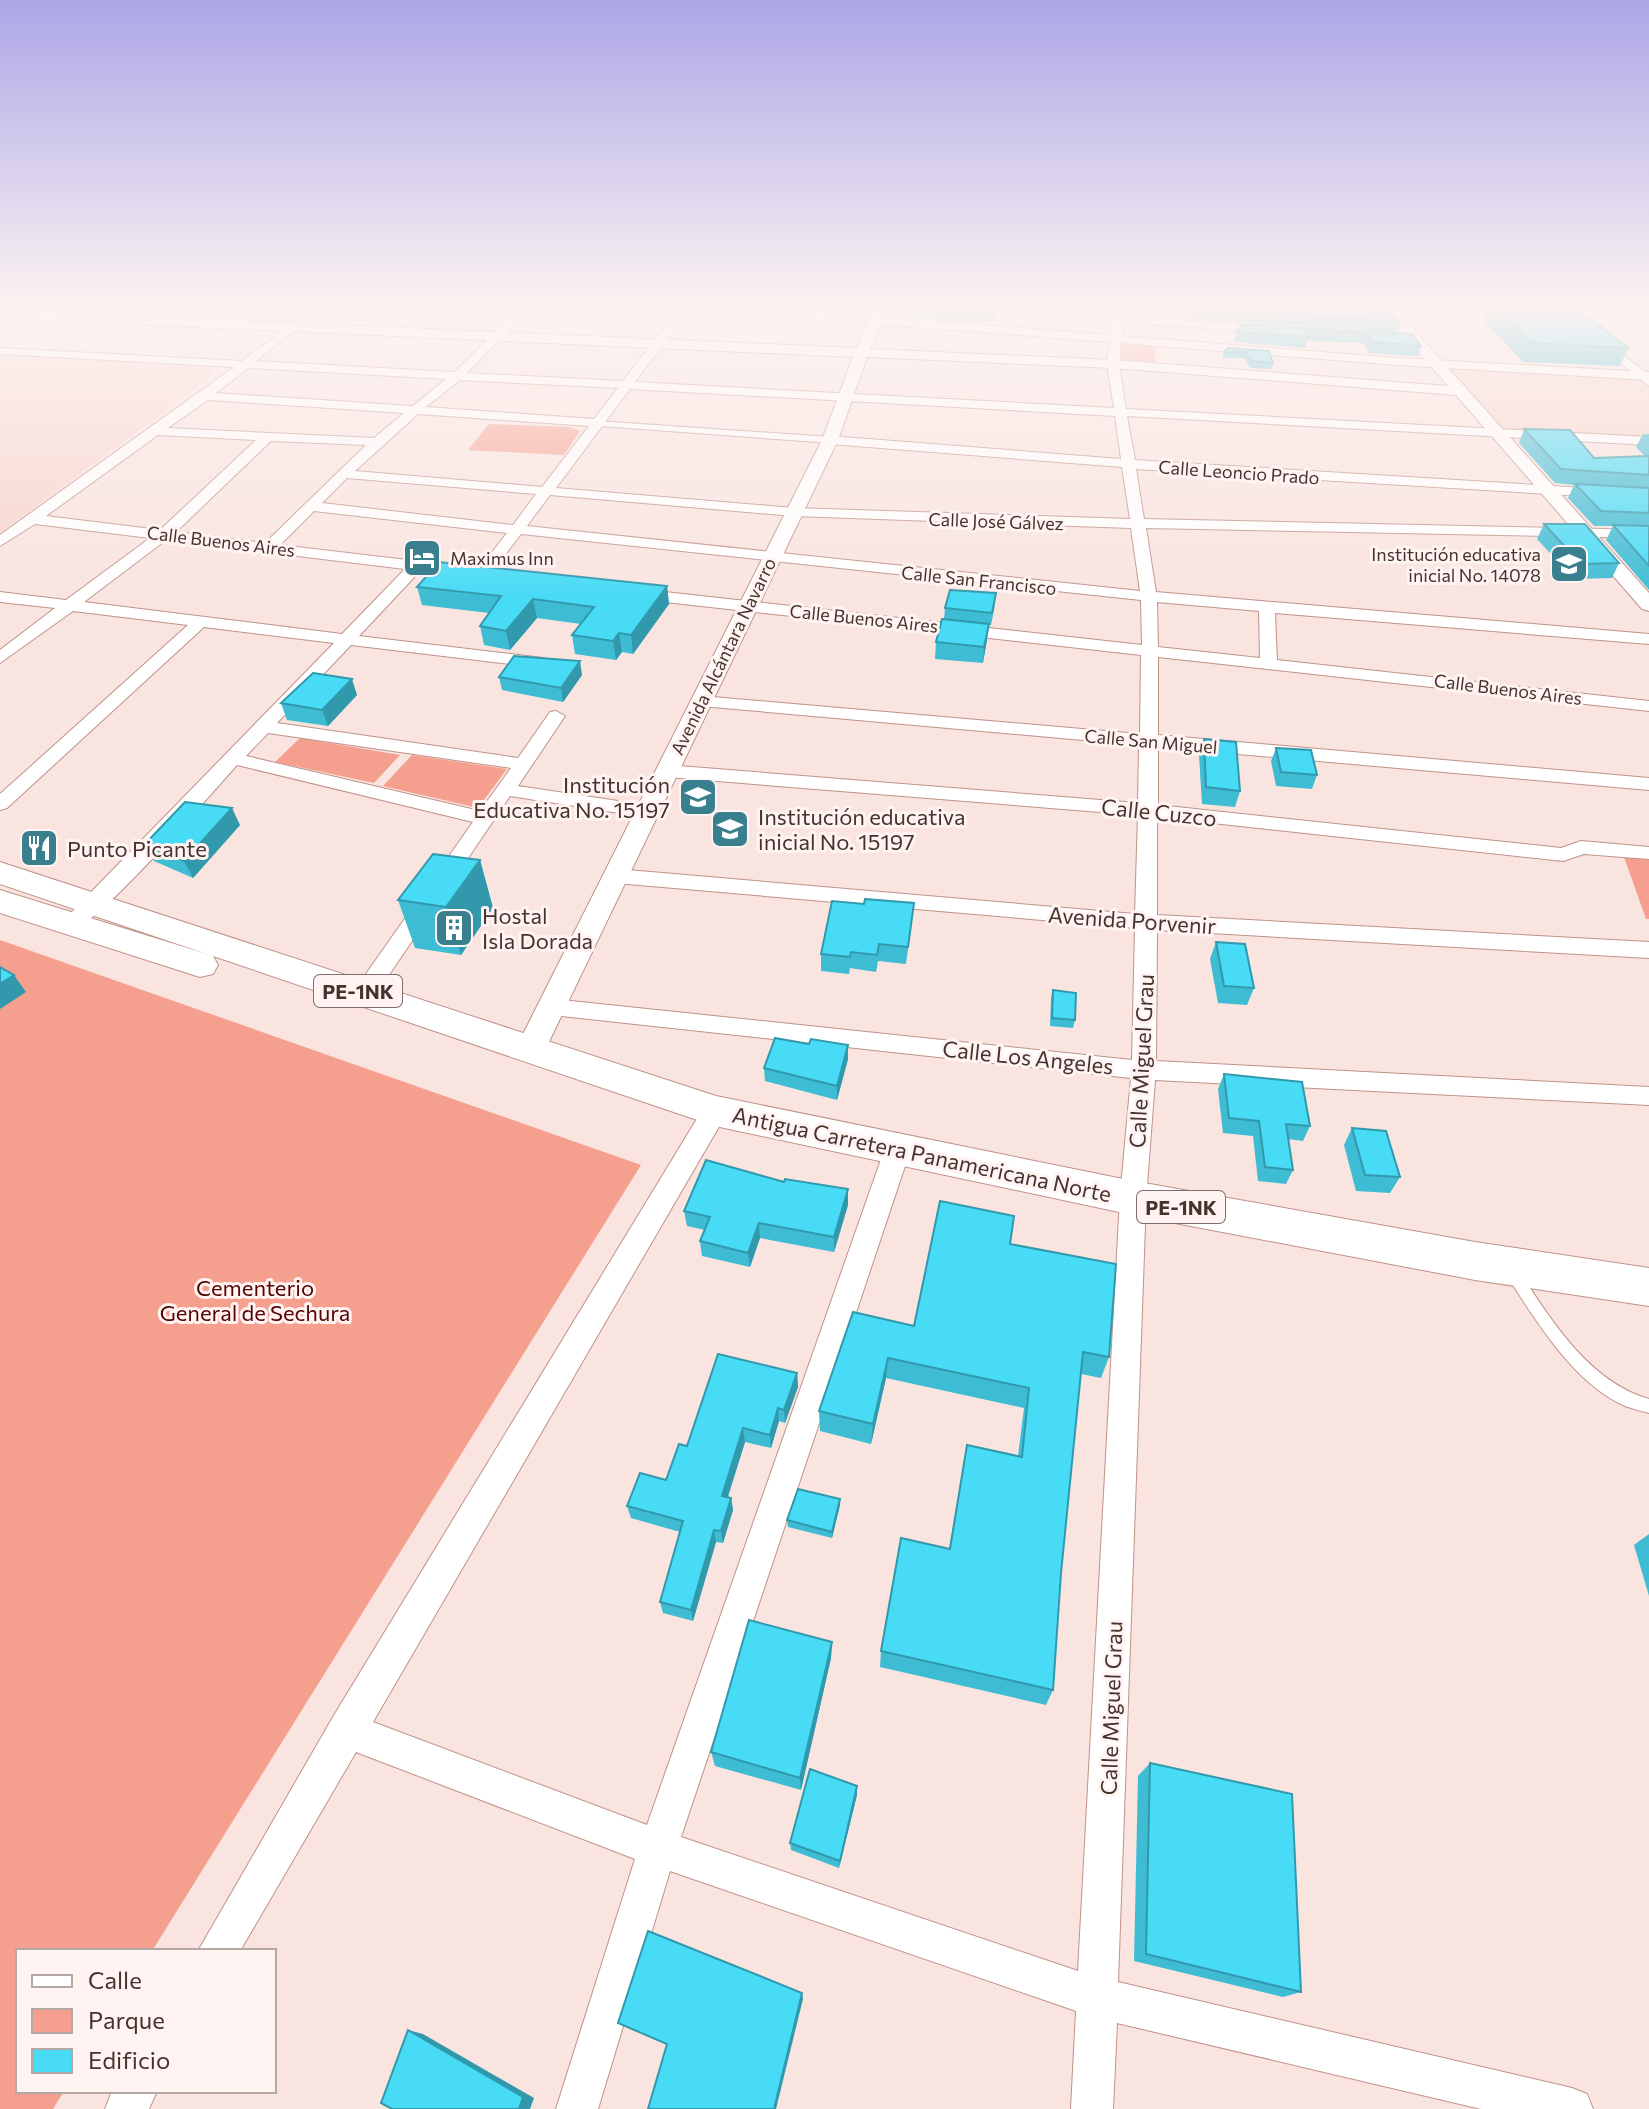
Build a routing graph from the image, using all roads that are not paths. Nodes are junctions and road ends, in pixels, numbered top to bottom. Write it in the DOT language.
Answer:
graph roads {
  1 [pos="195,402"];
  2 [pos="301,402"];
  3 [pos="423,402"];
  4 [pos="616,402"];
  5 [pos="844,402"];
  6 [pos="956,402"];
  7 [pos="1121,402"];
  8 [pos="1470,402"];
  9 [pos="414,410"];
  10 [pos="1121,412"];
  11 [pos="600,423"];
  12 [pos="151,431"];
  13 [pos="1496,433"];
  14 [pos="268,436"];
  15 [pos="830,440"];
  16 [pos="1649,441"];
  17 [pos="377,442"];
  18 [pos="1129,465"];
  19 [pos="345,474"];
  20 [pos="1545,490"];
  21 [pos="547,493"];
  22 [pos="1649,496"];
  23 [pos="311,506"];
  24 [pos="794,512"];
  25 [pos="33,519"];
  26 [pos="1139,525"];
  27 [pos="515,531"];
  28 [pos="166,533"];
  29 [pos="1584,533"];
  30 [pos="1649,534"];
  31 [pos="0,542"];
  32 [pos="269,547"];
  33 [pos="770,560"];
  34 [pos="416,566"];
  35 [pos="616,591"];
  36 [pos="0,597"];
  37 [pos="1149,597"];
  38 [pos="67,605"];
  39 [pos="1649,605"];
  40 [pos="747,606"];
  41 [pos="1267,610"];
  42 [pos="200,622"];
  43 [pos="348,638"];
  44 [pos="1649,639"];
  45 [pos="1150,648"];
  46 [pos="0,658"];
  47 [pos="1269,662"];
  48 [pos="553,664"];
  49 [pos="701,701"];
  50 [pos="1649,706"];
  51 [pos="556,716"];
  52 [pos="265,727"];
  53 [pos="1149,741"];
  54 [pos="234,759"];
  55 [pos="522,764"];
  56 [pos="667,771"];
  57 [pos="1649,784"];
  58 [pos="508,790"];
  59 [pos="0,804"];
  60 [pos="1148,810"];
  61 [pos="645,811"];
  62 [pos="487,819"];
  63 [pos="1649,853"];
  64 [pos="0,873"];
  65 [pos="616,876"];
  66 [pos="0,901"];
  67 [pos="84,913"];
  68 [pos="1146,922"];
  69 [pos="1649,950"];
  70 [pos="364,994"];
  71 [pos="552,1007"];
  72 [pos="531,1048"];
  73 [pos="1144,1070"];
  74 [pos="1649,1096"];
  75 [pos="715,1111"];
  76 [pos="897,1151"];
  77 [pos="1133,1198"];
  78 [pos="1508,1266"];
  79 [pos="1649,1287"];
  80 [pos="1649,1406"];
  81 [pos="346,1730"];
  82 [pos="658,1848"];
  83 [pos="219,1949"];
  84 [pos="1098,1998"];
  85 [pos="577,2109"];
  86 [pos="1092,2109"];
  87 [pos="1572,2109"];
  1 -- 12 [label="street"];
  2 -- 9 [label="street"];
  3 -- 9 [label="street"];
  4 -- 11 [label="street"];
  5 -- 15 [label="street, Avenida Alcántara Navarro"];
  6 -- 10 [label="street"];
  7 -- 10 [label="street, Calle Miguel Grau"];
  8 -- 13 [label="street"];
  9 -- 11 [label="street"];
  9 -- 17 [label="street"];
  10 -- 13 [label="street"];
  10 -- 18 [label="street, Calle Miguel Grau"];
  11 -- 15 [label="street"];
  11 -- 21 [label="street"];
  12 -- 14 [label="street"];
  12 -- 25 [label="street"];
  13 -- 16 [label="street"];
  13 -- 20 [label="street"];
  14 -- 17 [label="street"];
  14 -- 28 [label="street"];
  15 -- 18 [label="street, Calle Leoncio Prado"];
  15 -- 24 [label="street, Avenida Alcántara Navarro"];
  17 -- 19 [label="street"];
  18 -- 20 [label="street, Calle Leoncio Prado"];
  18 -- 26 [label="street, Calle Miguel Grau"];
  19 -- 21 [label="street, Calle José Gálvez"];
  19 -- 23 [label="street"];
  20 -- 22 [label="street, Calle Leoncio Prado"];
  20 -- 29 [label="street"];
  21 -- 24 [label="street, Calle José Gálvez"];
  21 -- 27 [label="street"];
  23 -- 27 [label="street, Calle San Francisco"];
  23 -- 32 [label="street"];
  24 -- 26 [label="street, Calle José Gálvez"];
  24 -- 33 [label="street, Avenida Alcántara Navarro"];
  25 -- 28 [label="street, Calle Buenos Aires"];
  25 -- 31 [label="street"];
  26 -- 29 [label="street, Calle José Gálvez"];
  26 -- 37 [label="street, Calle Miguel Grau"];
  27 -- 33 [label="street, Calle San Francisco"];
  27 -- 34 [label="street, Calle Buenos Aires"];
  28 -- 32 [label="street, Calle Buenos Aires"];
  28 -- 38 [label="street"];
  29 -- 30 [label="street, Calle José Gálvez"];
  29 -- 39 [label="street"];
  32 -- 34 [label="street, Calle Buenos Aires"];
  33 -- 37 [label="street, Calle San Francisco"];
  33 -- 40 [label="street, Avenida Alcántara Navarro"];
  34 -- 43 [label="street"];
  35 -- 40 [label="street, Calle Buenos Aires"];
  36 -- 38 [label="street"];
  37 -- 41 [label="street, Calle San Francisco"];
  37 -- 45 [label="street, Calle Miguel Grau"];
  38 -- 42 [label="street"];
  38 -- 46 [label="street"];
  40 -- 45 [label="street, Calle Buenos Aires"];
  40 -- 49 [label="street, Avenida Alcántara Navarro"];
  41 -- 44 [label="street, Calle San Francisco"];
  41 -- 47 [label="street"];
  42 -- 43 [label="street"];
  42 -- 59 [label="street"];
  43 -- 48 [label="street"];
  43 -- 52 [label="street"];
  45 -- 47 [label="street, Calle Buenos Aires"];
  45 -- 53 [label="street, Calle Miguel Grau"];
  47 -- 50 [label="street, Calle Buenos Aires"];
  49 -- 53 [label="street, Calle San Miguel"];
  49 -- 56 [label="street, Avenida Alcántara Navarro"];
  51 -- 55 [label="street"];
  52 -- 54 [label="street"];
  52 -- 55 [label="street"];
  53 -- 57 [label="street, Calle San Miguel"];
  53 -- 60 [label="street, Calle Miguel Grau"];
  54 -- 62 [label="street"];
  54 -- 67 [label="street"];
  55 -- 58 [label="street"];
  56 -- 60 [label="street, Calle Cuzco"];
  56 -- 61 [label="street, Avenida Alcántara Navarro"];
  58 -- 61 [label="street"];
  58 -- 62 [label="street"];
  60 -- 63 [label="street, Calle Cuzco"];
  60 -- 68 [label="street, Calle Miguel Grau"];
  61 -- 65 [label="street, Avenida Alcántara Navarro"];
  62 -- 70 [label="street"];
  64 -- 67 [label="main road, Antigua Carretera Panamericana Norte / PE-1NK"];
  65 -- 68 [label="street, Avenida Porvenir"];
  65 -- 71 [label="street, Avenida Alcántara Navarro"];
  66 -- 67 [label="main road, Antigua Carretera Panamericana Norte / PE-1NK"];
  67 -- 70 [label="main road, Antigua Carretera Panamericana Norte / PE-1NK"];
  67 -- 75 [label="main road, Antigua Carretera Panamericana Norte / PE-1NK"];
  68 -- 69 [label="street, Avenida Porvenir"];
  68 -- 73 [label="street, Calle Miguel Grau"];
  70 -- 72 [label="main road, Antigua Carretera Panamericana Norte / PE-1NK"];
  71 -- 72 [label="street, Avenida Alcántara Navarro"];
  71 -- 73 [label="street, Calle Los Angeles"];
  72 -- 75 [label="main road, Antigua Carretera Panamericana Norte / PE-1NK"];
  73 -- 74 [label="street, Calle Los Angeles"];
  73 -- 77 [label="street, Calle Miguel Grau"];
  75 -- 76 [label="main road, Antigua Carretera Panamericana Norte / PE-1NK"];
  75 -- 81 [label="street"];
  76 -- 77 [label="main road, Antigua Carretera Panamericana Norte / PE-1NK"];
  76 -- 82 [label="street"];
  77 -- 78 [label="main road, Antigua Carretera Panamericana Norte / PE-1NK"];
  77 -- 84 [label="street, Calle Miguel Grau"];
  78 -- 79 [label="main road, Antigua Carretera Panamericana Norte / PE-1NK"];
  78 -- 80 [label="lane"];
  81 -- 82 [label="street"];
  81 -- 83 [label="street"];
  82 -- 84 [label="street"];
  82 -- 85 [label="street"];
  84 -- 86 [label="street, Calle Miguel Grau"];
  84 -- 87 [label="street"];
}
